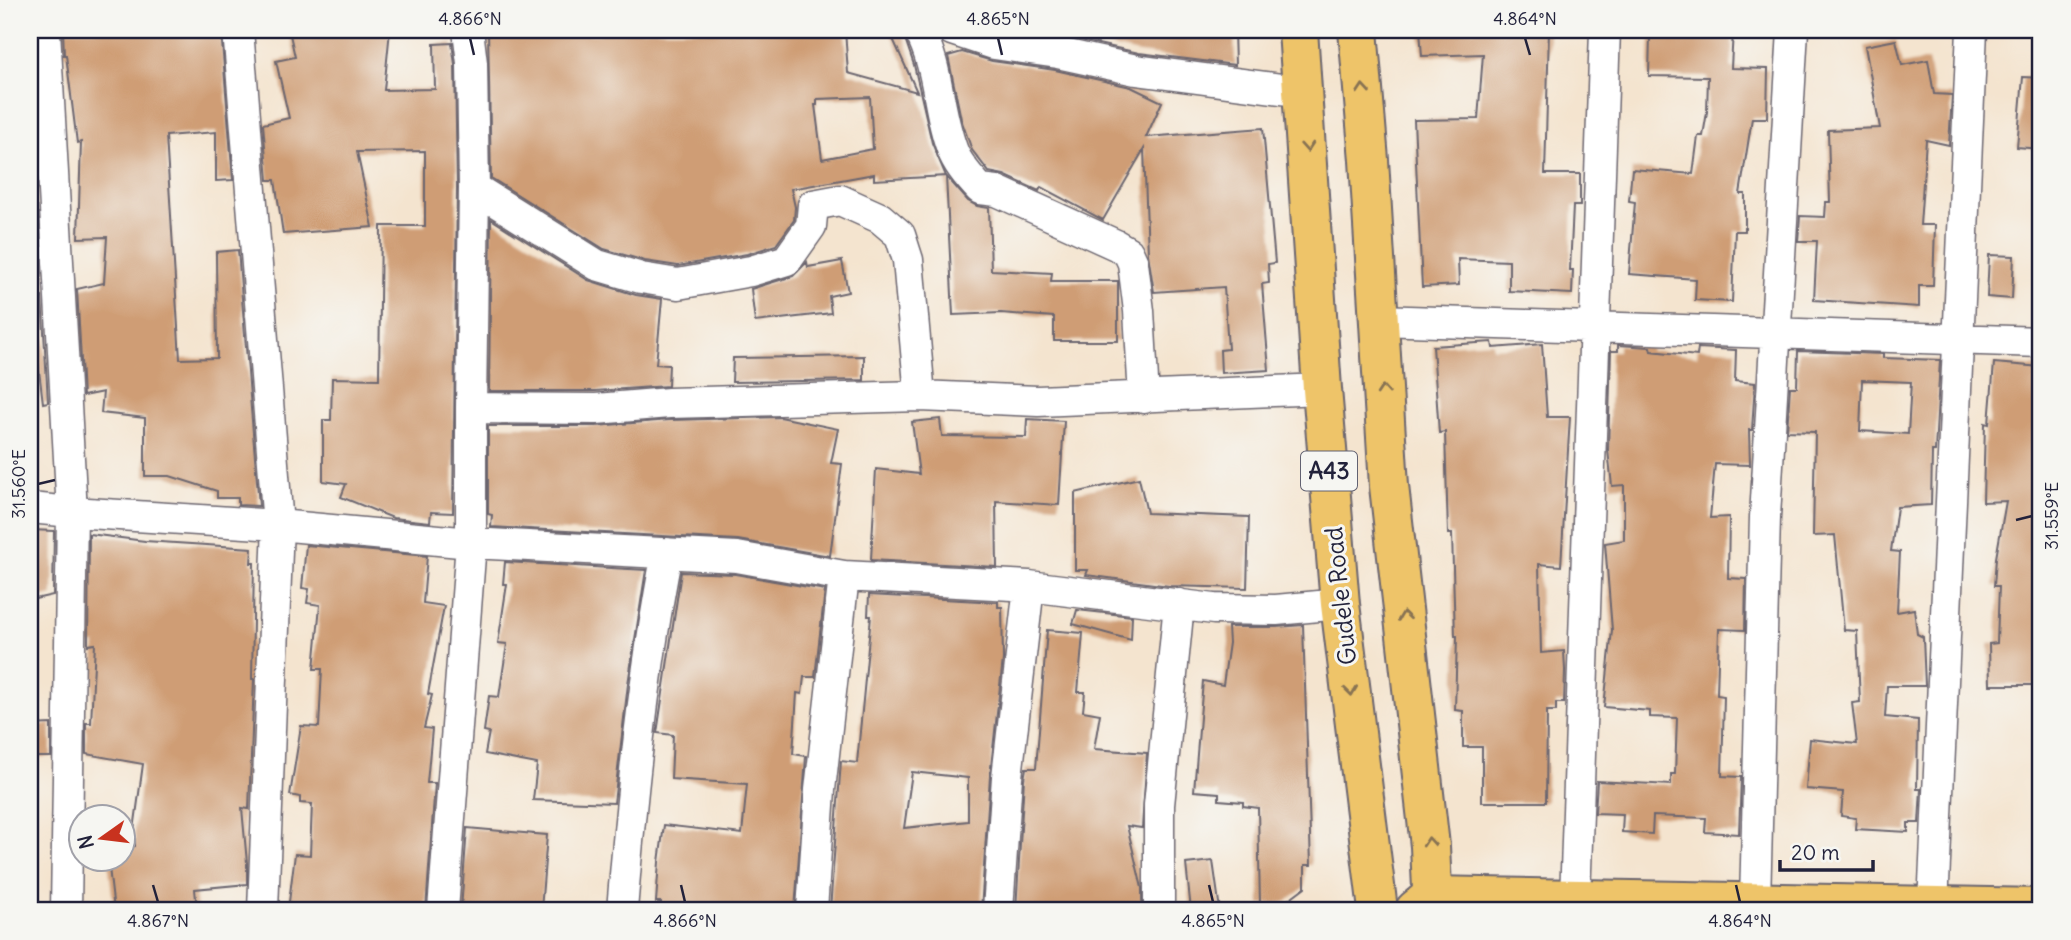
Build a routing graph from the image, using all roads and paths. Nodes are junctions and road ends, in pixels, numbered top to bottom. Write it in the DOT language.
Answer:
graph roads {
  1 [pos="45,30"];
  2 [pos="238,30"];
  3 [pos="468,30"];
  4 [pos="919,30"];
  5 [pos="952,30"];
  6 [pos="1298,30"];
  7 [pos="1358,30"];
  8 [pos="1605,30"];
  9 [pos="1793,30"];
  10 [pos="1972,30"];
  11 [pos="1304,92"];
  12 [pos="474,188"];
  13 [pos="1378,320"];
  14 [pos="1594,327"];
  15 [pos="1775,333"];
  16 [pos="1957,339"];
  17 [pos="2041,342"];
  18 [pos="1322,388"];
  19 [pos="920,396"];
  20 [pos="1144,398"];
  21 [pos="471,408"];
  22 [pos="30,508"];
  23 [pos="72,513"];
  24 [pos="278,525"];
  25 [pos="471,543"];
  26 [pos="667,553"];
  27 [pos="844,576"];
  28 [pos="1029,586"];
  29 [pos="1179,604"];
  30 [pos="1340,604"];
  31 [pos="1575,899"];
  32 [pos="1755,902"];
  33 [pos="1427,905"];
  34 [pos="1933,906"];
  35 [pos="2041,908"];
  36 [pos="65,910"];
  37 [pos="263,910"];
  38 [pos="443,910"];
  39 [pos="622,910"];
  40 [pos="811,910"];
  41 [pos="998,910"];
  42 [pos="1159,910"];
  43 [pos="1378,910"];
  1 -- 23 [label="street"];
  2 -- 24 [label="street"];
  3 -- 12 [label="street"];
  4 -- 20 [label="street"];
  5 -- 11 [label="street"];
  6 -- 11 [label="main road, Gudele Road / A43"];
  13 -- 7 [label="main road, A43, one-way"];
  8 -- 14 [label="street"];
  9 -- 15 [label="street"];
  10 -- 16 [label="street"];
  11 -- 18 [label="main road, Gudele Road / A43, one-way"];
  12 -- 19 [label="street"];
  12 -- 21 [label="street"];
  13 -- 14 [label="street"];
  33 -- 13 [label="main road, A43, one-way"];
  14 -- 15 [label="street"];
  14 -- 31 [label="street"];
  15 -- 16 [label="street"];
  15 -- 32 [label="street"];
  16 -- 17 [label="street"];
  16 -- 34 [label="street"];
  18 -- 20 [label="street"];
  18 -- 30 [label="main road, Gudele Road / A43"];
  19 -- 20 [label="street"];
  19 -- 21 [label="street"];
  21 -- 25 [label="street"];
  22 -- 23 [label="street"];
  23 -- 24 [label="street"];
  23 -- 36 [label="street"];
  24 -- 25 [label="street"];
  24 -- 37 [label="street"];
  25 -- 26 [label="street"];
  25 -- 38 [label="street"];
  26 -- 27 [label="street"];
  26 -- 39 [label="street"];
  27 -- 28 [label="street"];
  27 -- 40 [label="street"];
  28 -- 29 [label="street"];
  28 -- 41 [label="street"];
  29 -- 30 [label="street"];
  29 -- 42 [label="street"];
  30 -- 43 [label="main road, Gudele Road / A43, one-way"];
  31 -- 32 [label="main road"];
  31 -- 33 [label="main road"];
  32 -- 34 [label="main road"];
  34 -- 35 [label="main road"];
}
